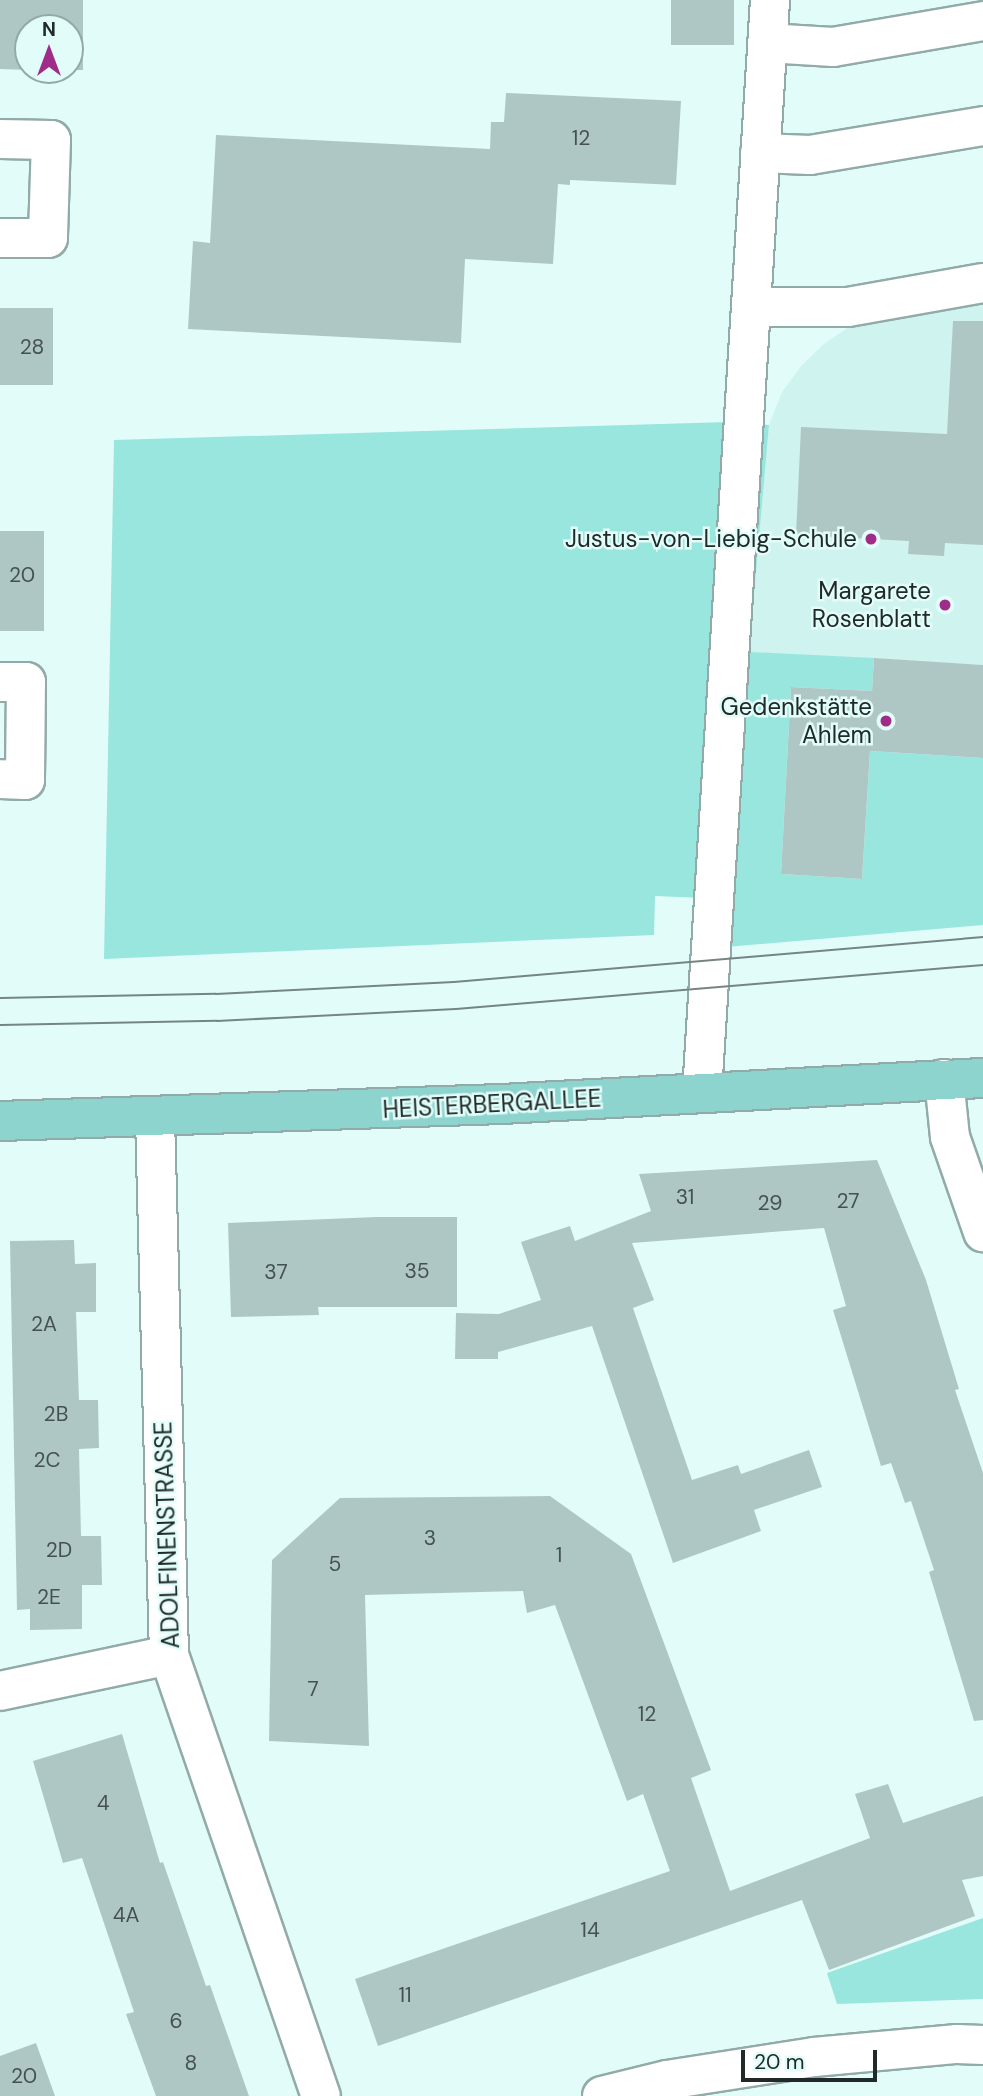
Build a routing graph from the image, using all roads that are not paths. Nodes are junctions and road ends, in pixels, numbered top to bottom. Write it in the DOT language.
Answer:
graph roads {
  1 [pos="770,0"];
  2 [pos="983,21"];
  3 [pos="767,43"];
  4 [pos="983,126"];
  5 [pos="0,139"];
  6 [pos="760,153"];
  7 [pos="0,238"];
  8 [pos="983,283"];
  9 [pos="751,307"];
  10 [pos="0,682"];
  11 [pos="0,779"];
  12 [pos="983,1077"];
  13 [pos="944,1079"];
  14 [pos="702,1093"];
  15 [pos="155,1117"];
  16 [pos="0,1121"];
  17 [pos="983,1232"];
  18 [pos="169,1655"];
  19 [pos="0,1691"];
  20 [pos="983,2045"];
  21 [pos="321,2096"];
  22 [pos="601,2096"];
  1 -- 3 [label="street"];
  2 -- 3 [label="street"];
  3 -- 6 [label="street"];
  4 -- 6 [label="street"];
  5 -- 7 [label="street"];
  6 -- 9 [label="street"];
  8 -- 9 [label="street"];
  9 -- 14 [label="street"];
  10 -- 11 [label="street"];
  12 -- 13 [label="main road, HEISTERBERGALLEE"];
  13 -- 14 [label="main road, HEISTERBERGALLEE"];
  13 -- 17 [label="street"];
  14 -- 15 [label="main road, HEISTERBERGALLEE"];
  15 -- 16 [label="main road, HEISTERBERGALLEE"];
  15 -- 18 [label="street, ADOLFINENSTRASSE"];
  18 -- 19 [label="street"];
  18 -- 21 [label="street, ADOLFINENSTRASSE"];
  20 -- 22 [label="street"];
}
